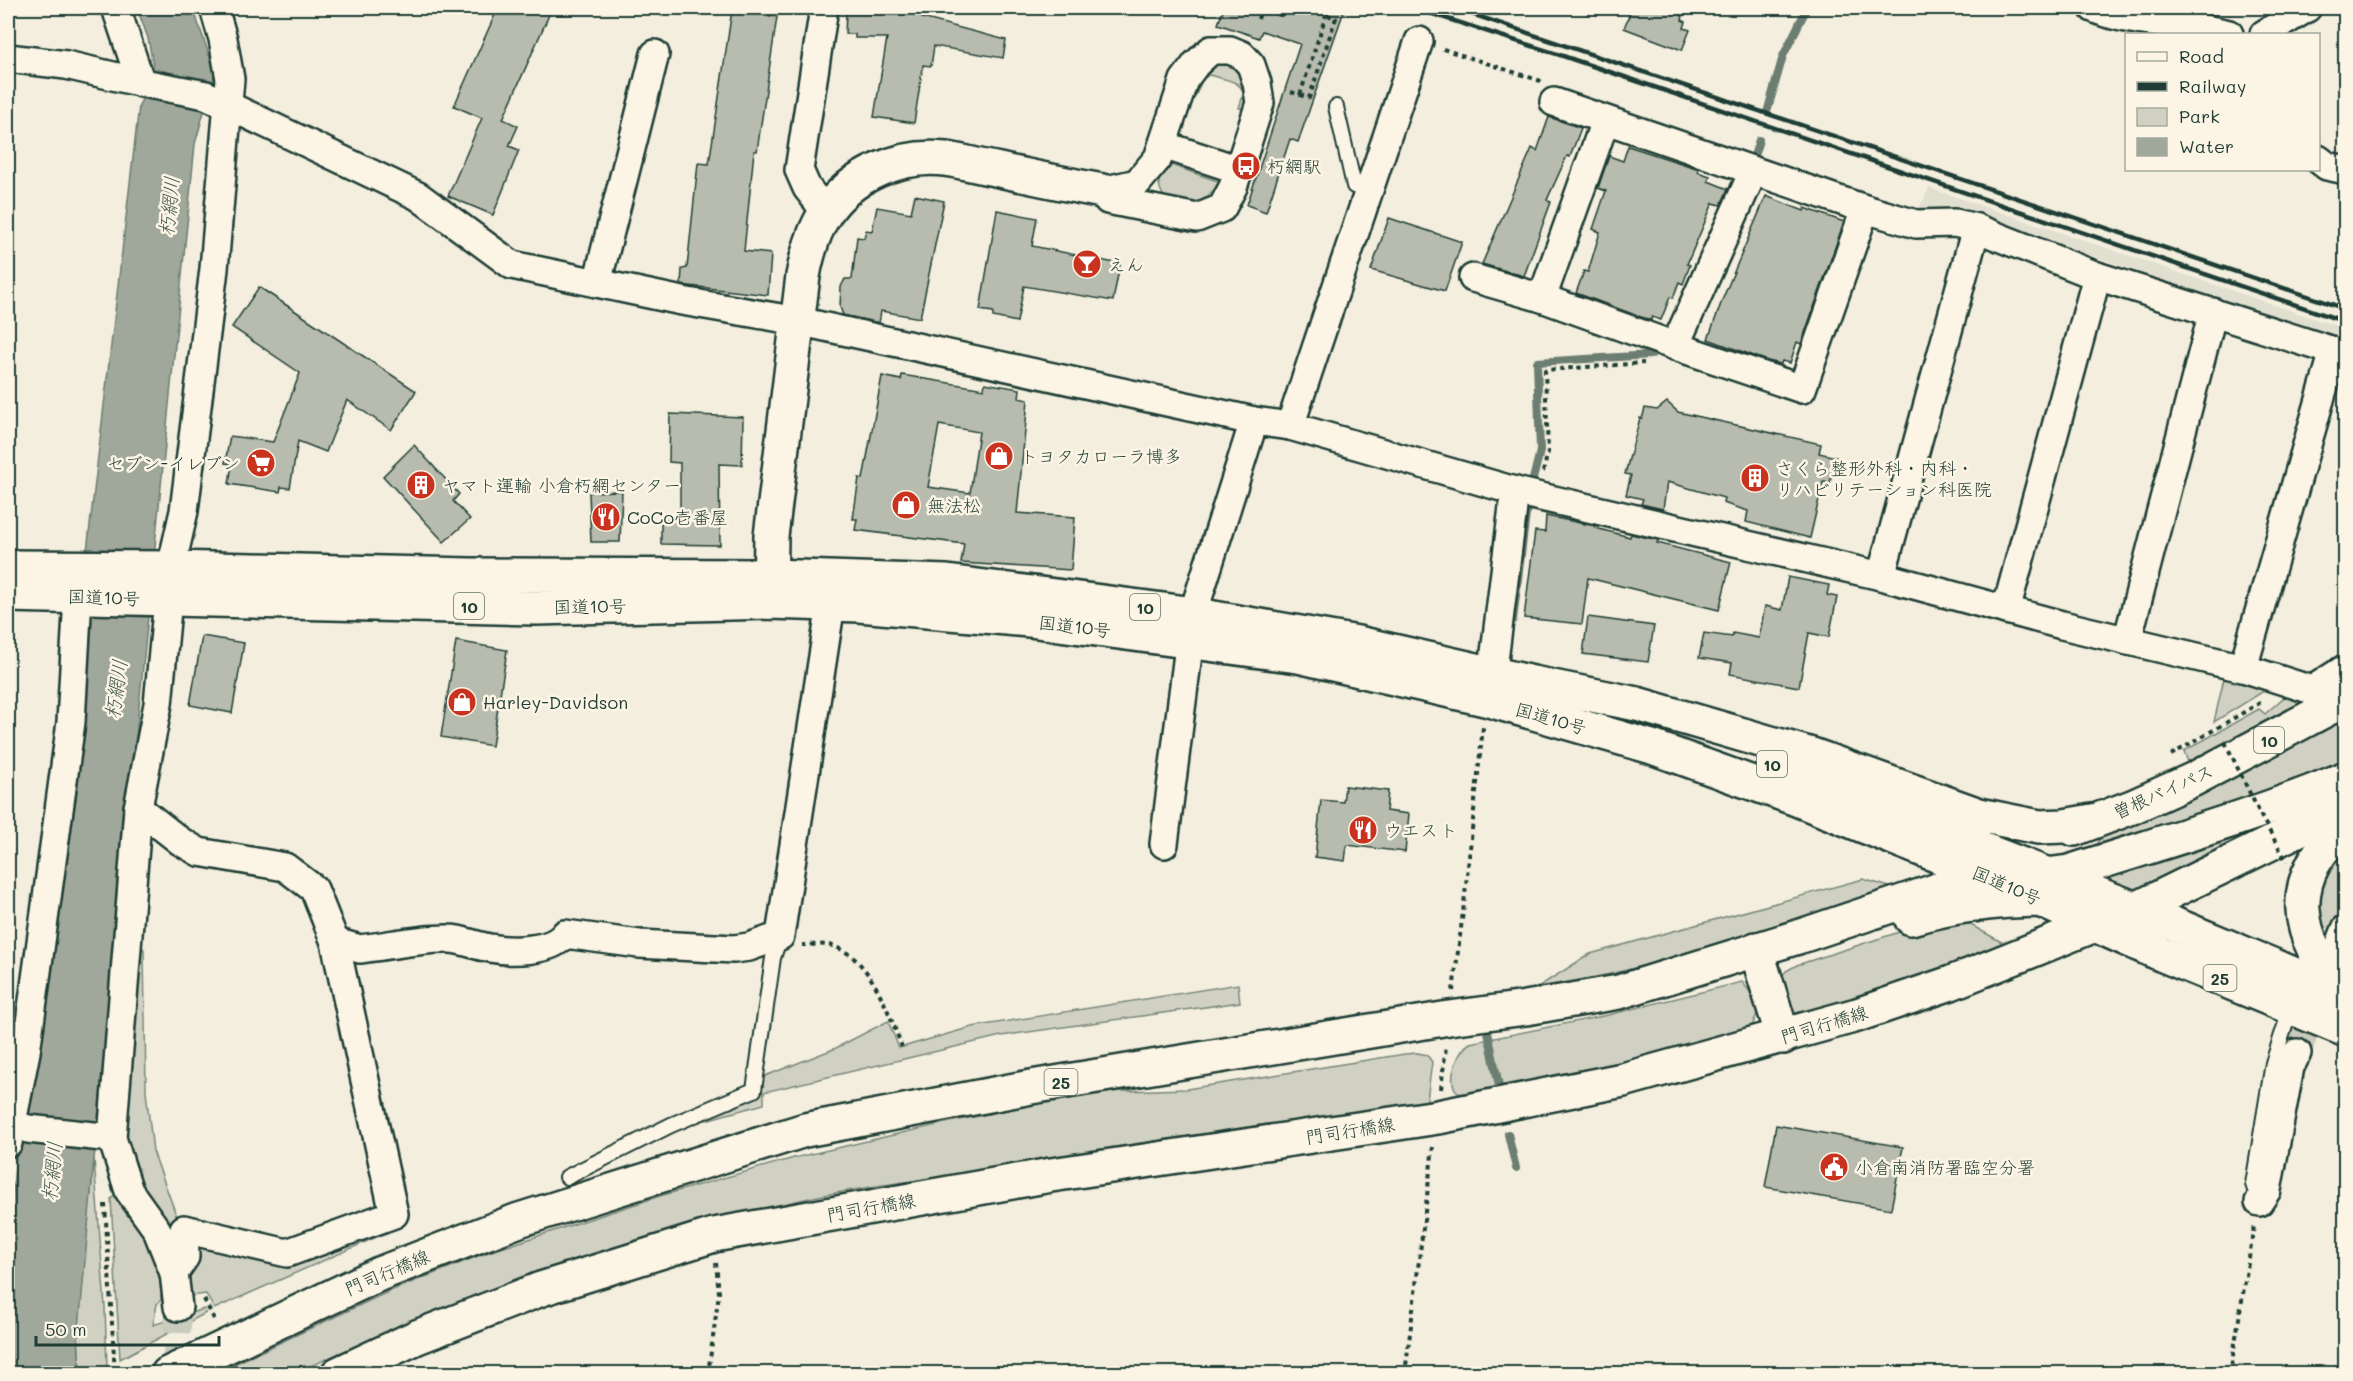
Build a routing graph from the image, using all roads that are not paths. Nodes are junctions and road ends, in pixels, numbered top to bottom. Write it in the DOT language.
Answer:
graph roads {
  1 [pos="116,8"];
  2 [pos="214,8"];
  3 [pos="824,8"];
  4 [pos="2093,8"];
  5 [pos="2307,8"];
  6 [pos="2223,33"];
  7 [pos="2266,33"];
  8 [pos="1419,41"];
  9 [pos="655,54"];
  10 [pos="8,58"];
  11 [pos="142,83"];
  12 [pos="217,100"];
  13 [pos="1554,102"];
  14 [pos="1336,107"];
  15 [pos="1605,121"];
  16 [pos="1163,145"];
  17 [pos="2320,160"];
  18 [pos="1239,170"];
  19 [pos="2346,170"];
  20 [pos="1753,172"];
  21 [pos="1102,191"];
  22 [pos="1369,191"];
  23 [pos="1865,209"];
  24 [pos="826,212"];
  25 [pos="1976,228"];
  26 [pos="2097,276"];
  27 [pos="1473,278"];
  28 [pos="597,283"];
  29 [pos="1542,298"];
  30 [pos="2213,312"];
  31 [pos="798,321"];
  32 [pos="1671,345"];
  33 [pos="2340,353"];
  34 [pos="1254,421"];
  35 [pos="1290,426"];
  36 [pos="1526,494"];
  37 [pos="8,567"];
  38 [pos="1881,576"];
  39 [pos="78,582"];
  40 [pos="170,584"];
  41 [pos="770,589"];
  42 [pos="8,595"];
  43 [pos="831,604"];
  44 [pos="2006,610"];
  45 [pos="1191,627"];
  46 [pos="2127,641"];
  47 [pos="2242,668"];
  48 [pos="2346,668"];
  49 [pos="1533,683"];
  50 [pos="1490,686"];
  51 [pos="2346,699"];
  52 [pos="2346,778"];
  53 [pos="2346,806"];
  54 [pos="138,808"];
  55 [pos="2092,821"];
  56 [pos="2346,826"];
  57 [pos="1164,844"];
  58 [pos="1940,857"];
  59 [pos="1976,872"];
  60 [pos="2055,886"];
  61 [pos="1935,891"];
  62 [pos="2136,909"];
  63 [pos="779,941"];
  64 [pos="335,942"];
  65 [pos="2043,946"];
  66 [pos="1759,958"];
  67 [pos="2346,994"];
  68 [pos="2291,1007"];
  69 [pos="2346,1030"];
  70 [pos="1783,1037"];
  71 [pos="2297,1053"];
  72 [pos="16,1132"];
  73 [pos="100,1137"];
  74 [pos="567,1177"];
  75 [pos="2259,1202"];
  76 [pos="174,1273"];
  77 [pos="178,1307"];
  78 [pos="168,1374"];
  79 [pos="338,1374"];
  1 -- 11 [label="street"];
  2 -- 12 [label="street"];
  3 -- 24 [label="street"];
  4 -- 6 [label="street"];
  5 -- 7 [label="street"];
  8 -- 22 [label="street"];
  9 -- 28 [label="street"];
  10 -- 11 [label="street"];
  11 -- 12 [label="street"];
  12 -- 28 [label="street"];
  12 -- 40 [label="street"];
  13 -- 15 [label="street"];
  14 -- 22 [label="lane"];
  15 -- 20 [label="street"];
  15 -- 29 [label="street"];
  16 -- 18 [label="street"];
  16 -- 18 [label="street"];
  16 -- 21 [label="street"];
  17 -- 19 [label="street"];
  18 -- 21 [label="street"];
  20 -- 23 [label="street"];
  20 -- 32 [label="street"];
  21 -- 24 [label="main road"];
  22 -- 35 [label="street"];
  23 -- 25 [label="street"];
  23 -- 32 [label="street"];
  24 -- 31 [label="main road"];
  25 -- 26 [label="street"];
  25 -- 38 [label="street"];
  26 -- 30 [label="street"];
  26 -- 44 [label="street"];
  27 -- 29 [label="street"];
  28 -- 31 [label="street"];
  29 -- 32 [label="street"];
  30 -- 33 [label="street"];
  30 -- 46 [label="street"];
  31 -- 34 [label="street"];
  31 -- 41 [label="main road"];
  33 -- 47 [label="street"];
  34 -- 35 [label="street"];
  34 -- 45 [label="street"];
  35 -- 36 [label="street"];
  36 -- 38 [label="street"];
  36 -- 50 [label="street"];
  37 -- 39 [label="main road, 国道10号 / 10"];
  38 -- 44 [label="street"];
  39 -- 40 [label="main road, 国道10号 / 10"];
  39 -- 42 [label="main road, 国道10号 / 10"];
  39 -- 72 [label="street"];
  40 -- 41 [label="main road, 国道10号 / 10"];
  40 -- 54 [label="street"];
  41 -- 43 [label="main road, 国道10号 / 10"];
  41 -- 45 [label="main road, 国道10号 / 10"];
  43 -- 45 [label="main road, 国道10号 / 10"];
  43 -- 63 [label="street"];
  44 -- 46 [label="street"];
  45 -- 50 [label="main road, 国道10号 / 10"];
  45 -- 57 [label="street"];
  46 -- 47 [label="street"];
  47 -- 48 [label="street"];
  49 -- 50 [label="main road, 国道10号 / 10"];
  49 -- 55 [label="main road, 国道10号 / 10"];
  49 -- 60 [label="main road, 10"];
  50 -- 58 [label="main road, 国道10号 / 10"];
  51 -- 55 [label="main road, 曽根バイパス / 10"];
  52 -- 60 [label="main road, 10"];
  53 -- 62 [label="main road"];
  54 -- 64 [label="street"];
  54 -- 73 [label="street"];
  55 -- 60 [label="main road, 曽根バイパス / 10"];
  55 -- 60 [label="main road"];
  56 -- 67 [label="main road"];
  58 -- 59 [label="main road, 国道10号 / 10"];
  58 -- 61 [label="main road"];
  59 -- 60 [label="main road, 曽根バイパス / 10"];
  59 -- 60 [label="main road, 国道10号 / 10"];
  59 -- 61 [label="main road, 門司行橋線 / 25"];
  60 -- 62 [label="main road"];
  60 -- 65 [label="main road, 門司行橋線"];
  60 -- 65 [label="main road"];
  60 -- 66 [label="main road"];
  60 -- 68 [label="main road, 25"];
  61 -- 66 [label="main road, 門司行橋線 / 25"];
  62 -- 67 [label="main road, 25"];
  63 -- 64 [label="street"];
  63 -- 74 [label="lane"];
  64 -- 76 [label="street"];
  65 -- 70 [label="main road, 門司行橋線"];
  66 -- 70 [label="main road"];
  66 -- 78 [label="main road, 門司行橋線 / 25"];
  68 -- 69 [label="main road, 25"];
  68 -- 75 [label="lane"];
  70 -- 79 [label="main road, 門司行橋線"];
  71 -- 75 [label="street"];
  72 -- 73 [label="street"];
  73 -- 76 [label="street"];
  76 -- 77 [label="street"];
}
